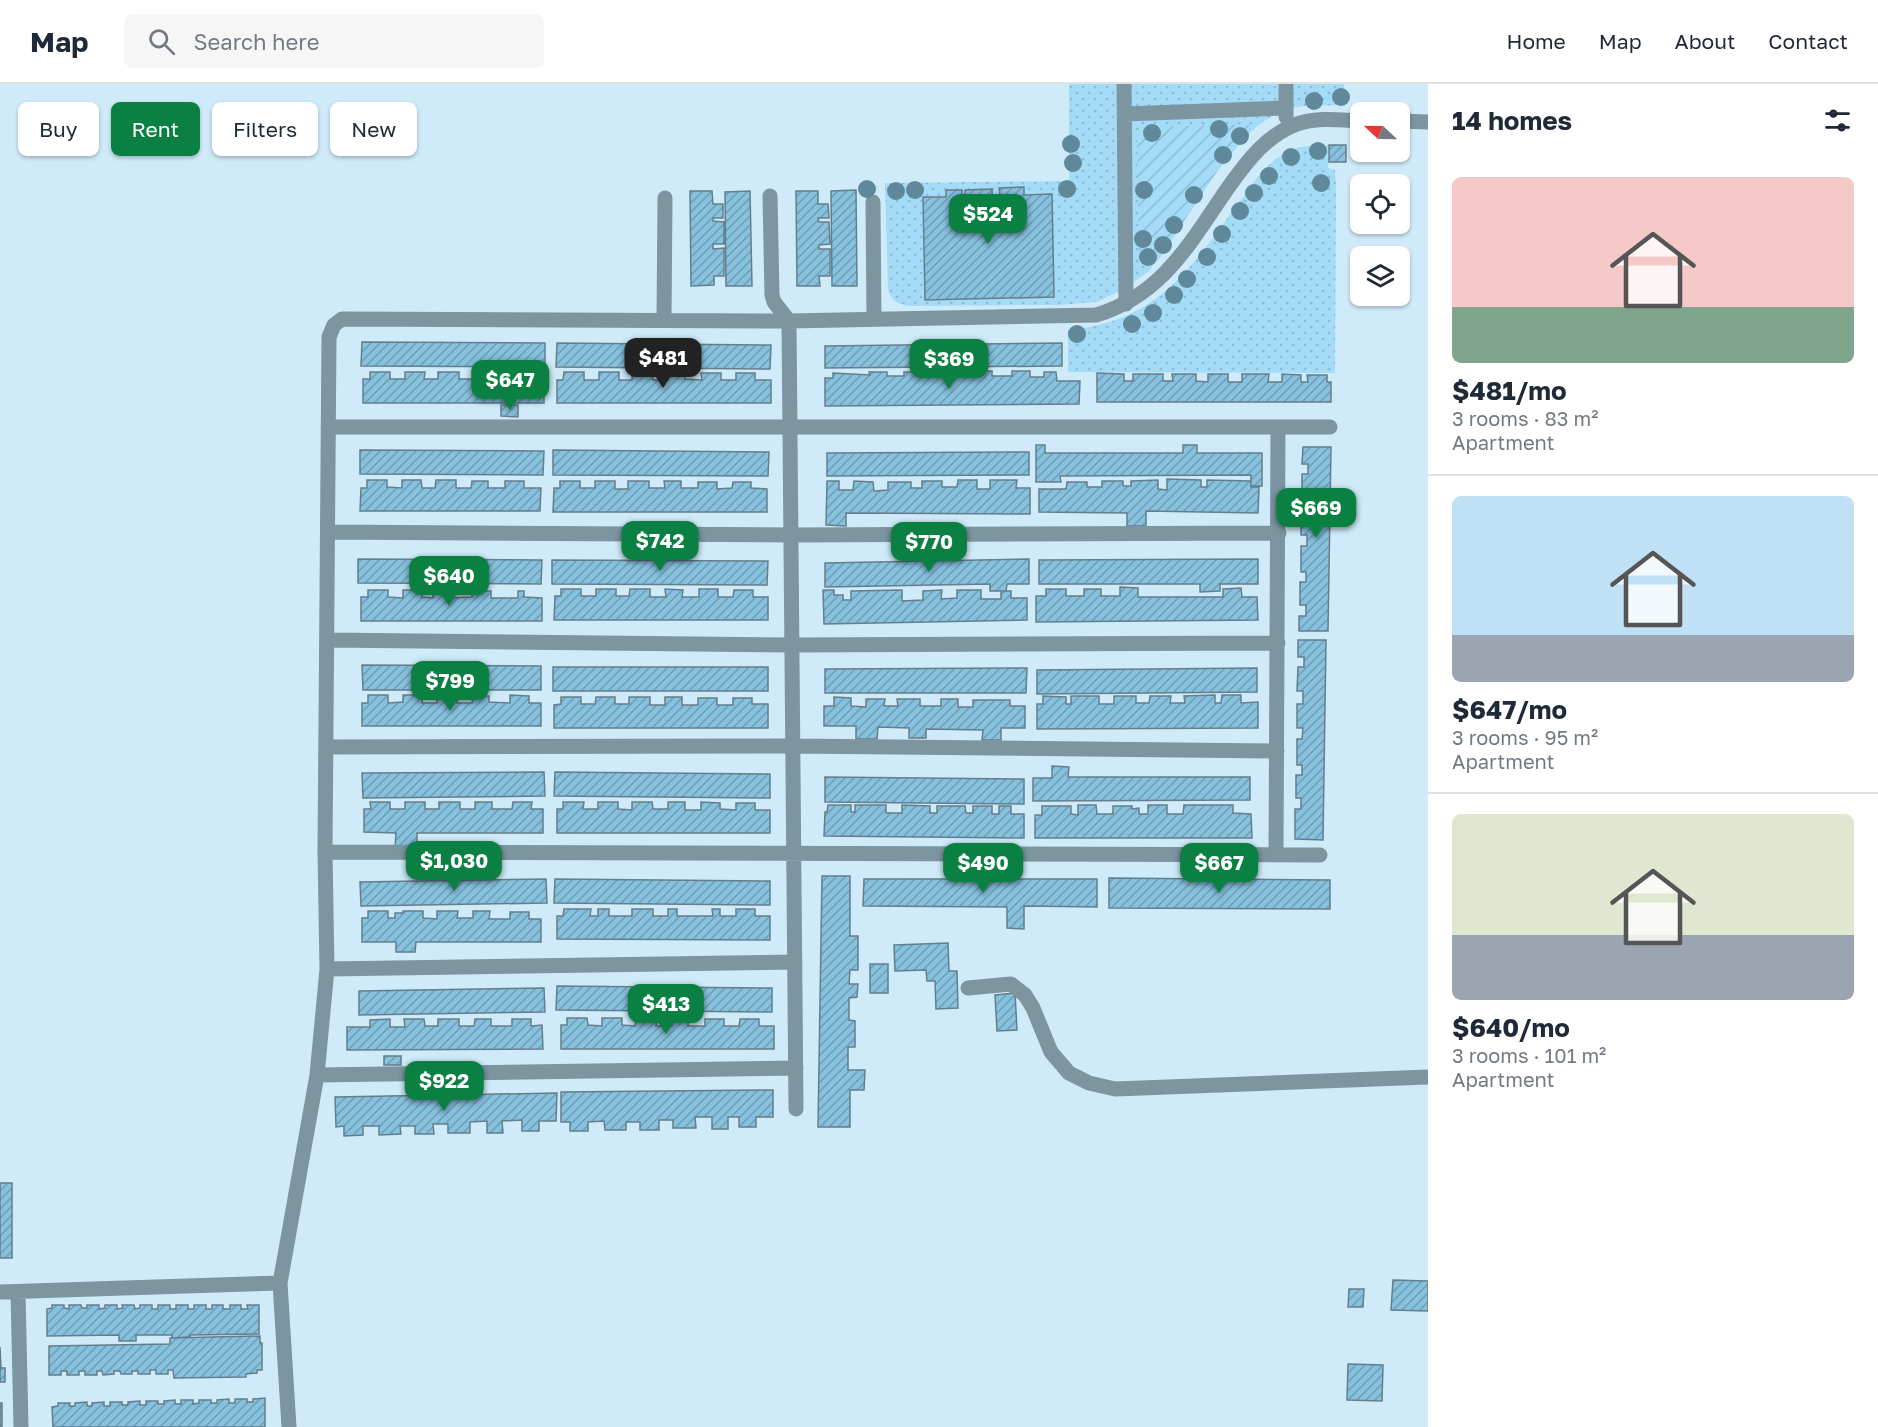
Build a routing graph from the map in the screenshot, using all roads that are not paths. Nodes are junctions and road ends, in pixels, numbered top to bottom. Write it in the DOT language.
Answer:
graph roads {
  1 [pos="1124,84"];
  2 [pos="1286,84"];
  3 [pos="1286,108"];
  4 [pos="1124,114"];
  5 [pos="1350,121"];
  6 [pos="1410,121"];
  7 [pos="1428,122"];
  8 [pos="1286,129"];
  9 [pos="770,196"];
  10 [pos="666,198"];
  11 [pos="873,202"];
  12 [pos="1126,304"];
  13 [pos="874,319"];
  14 [pos="664,320"];
  15 [pos="789,321"];
  16 [pos="328,427"];
  17 [pos="790,427"];
  18 [pos="1330,427"];
  19 [pos="1278,428"];
  20 [pos="328,531"];
  21 [pos="1279,533"];
  22 [pos="791,535"];
  23 [pos="328,640"];
  24 [pos="1278,643"];
  25 [pos="792,645"];
  26 [pos="792,746"];
  27 [pos="327,747"];
  28 [pos="1277,751"];
  29 [pos="325,852"];
  30 [pos="794,854"];
  31 [pos="1276,855"];
  32 [pos="1320,855"];
  33 [pos="795,962"];
  34 [pos="327,969"];
  35 [pos="968,988"];
  36 [pos="796,1068"];
  37 [pos="317,1074"];
  38 [pos="1428,1077"];
  39 [pos="796,1109"];
  40 [pos="280,1283"];
  41 [pos="0,1292"];
  42 [pos="18,1292"];
  43 [pos="21,1427"];
  44 [pos="289,1427"];
  1 -- 4 [label="street"];
  2 -- 3 [label="street"];
  3 -- 4 [label="street"];
  3 -- 8 [label="street"];
  4 -- 12 [label="street"];
  5 -- 8 [label="street"];
  6 -- 7 [label="street"];
  8 -- 12 [label="street"];
  9 -- 15 [label="street"];
  10 -- 14 [label="street"];
  11 -- 13 [label="street"];
  12 -- 13 [label="street"];
  13 -- 15 [label="street"];
  14 -- 15 [label="street"];
  14 -- 16 [label="street"];
  15 -- 17 [label="street"];
  16 -- 17 [label="street"];
  16 -- 20 [label="street"];
  17 -- 19 [label="street"];
  17 -- 22 [label="street"];
  18 -- 19 [label="street"];
  19 -- 21 [label="street"];
  20 -- 22 [label="street"];
  20 -- 23 [label="street"];
  21 -- 22 [label="street"];
  21 -- 24 [label="street"];
  22 -- 25 [label="street"];
  23 -- 25 [label="street"];
  23 -- 27 [label="street"];
  24 -- 25 [label="street"];
  24 -- 28 [label="street"];
  25 -- 26 [label="street"];
  26 -- 27 [label="street"];
  26 -- 28 [label="street"];
  26 -- 30 [label="street"];
  27 -- 29 [label="street"];
  28 -- 31 [label="street"];
  29 -- 30 [label="street"];
  29 -- 34 [label="street"];
  30 -- 31 [label="street"];
  30 -- 33 [label="street"];
  31 -- 32 [label="street"];
  33 -- 34 [label="street"];
  33 -- 36 [label="street"];
  34 -- 37 [label="street"];
  35 -- 38 [label="street"];
  36 -- 37 [label="street"];
  36 -- 39 [label="street"];
  37 -- 40 [label="street"];
  40 -- 42 [label="street"];
  40 -- 44 [label="street"];
  41 -- 42 [label="street"];
  42 -- 43 [label="street"];
}
